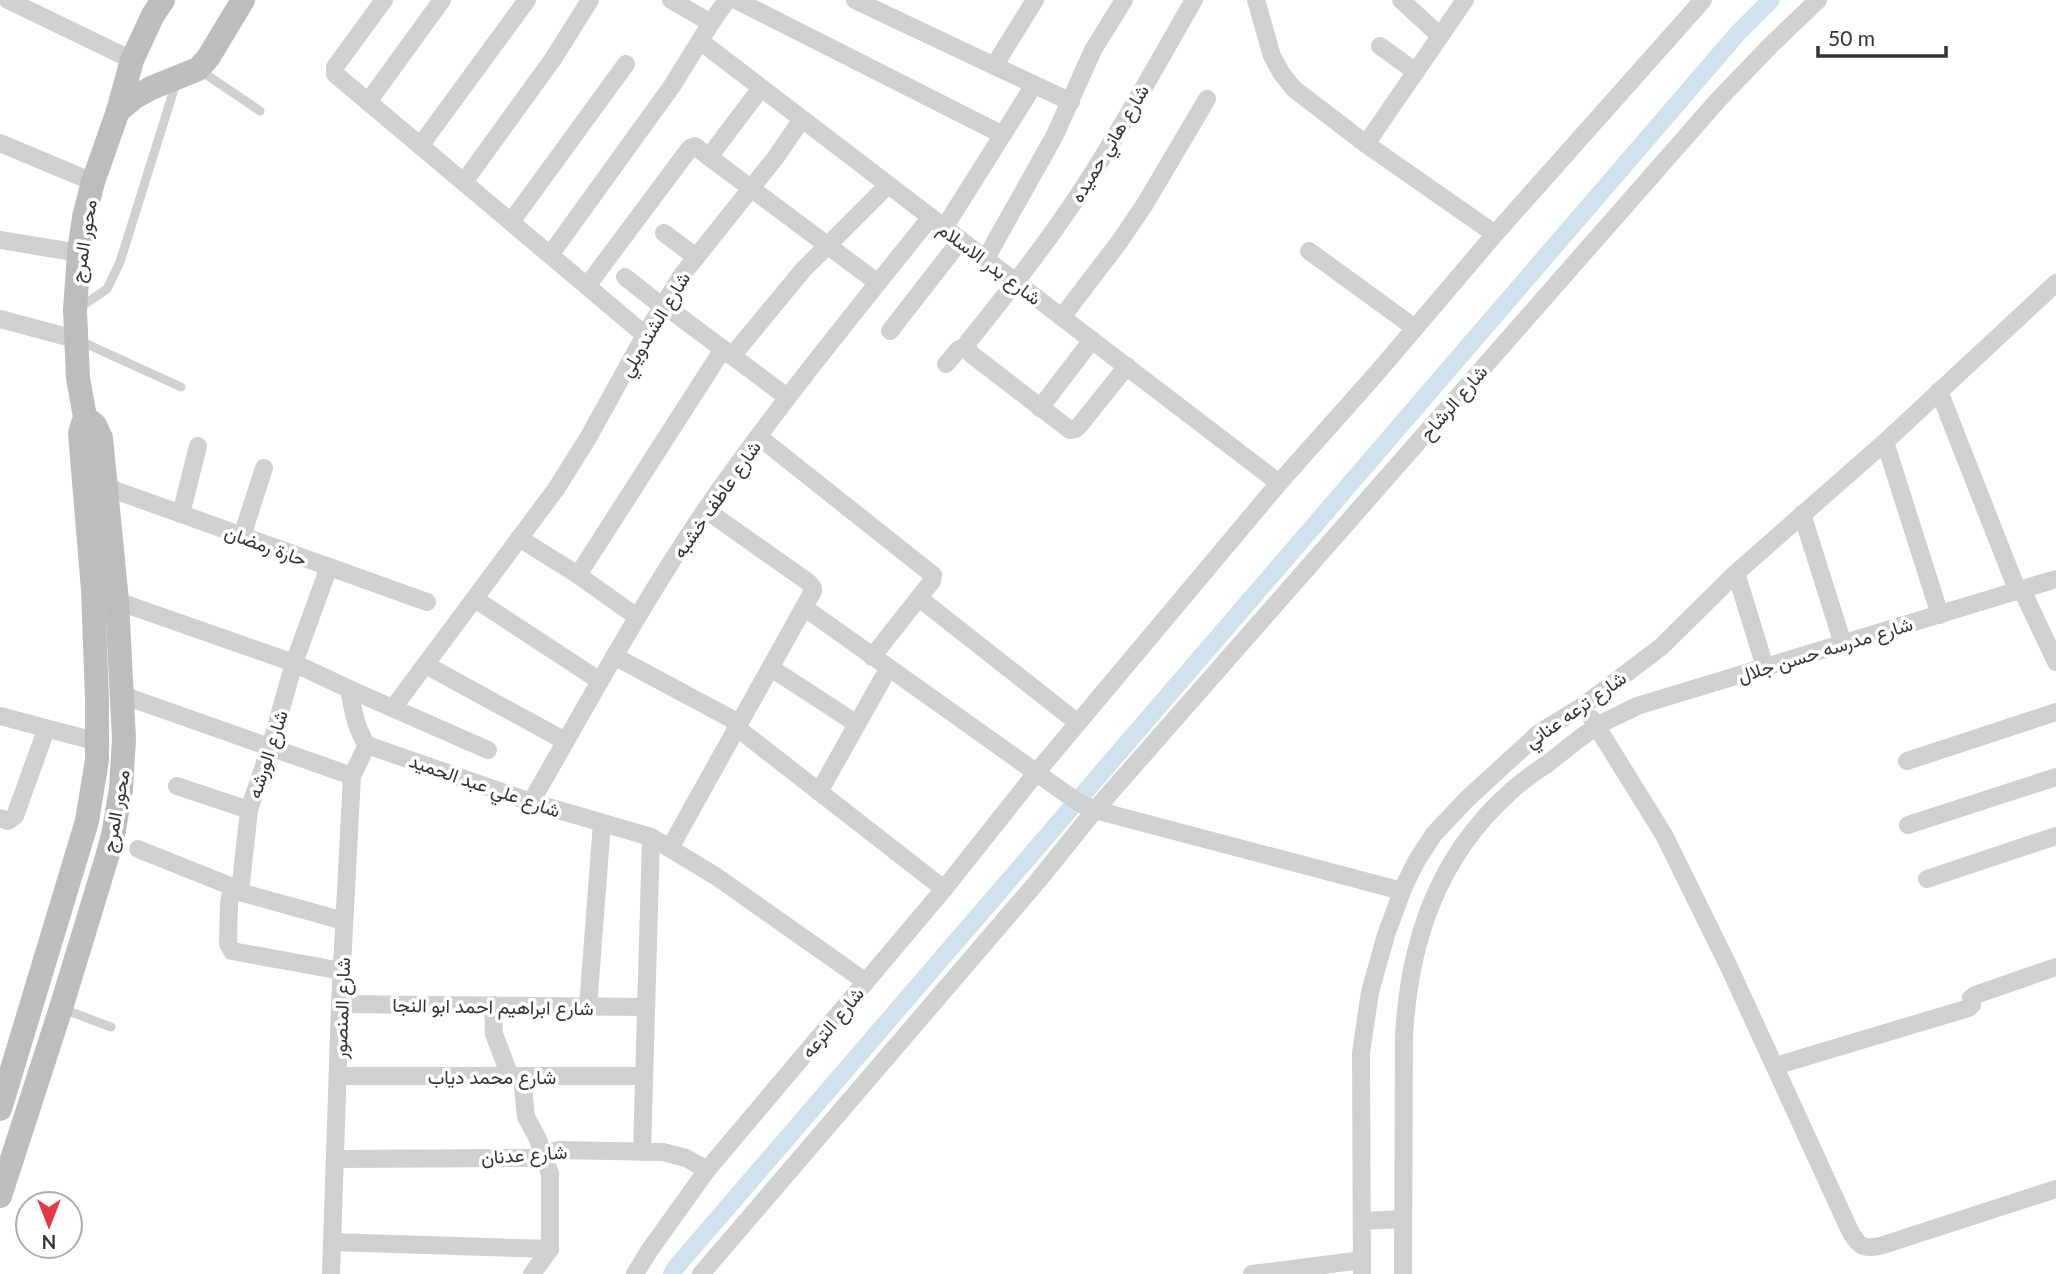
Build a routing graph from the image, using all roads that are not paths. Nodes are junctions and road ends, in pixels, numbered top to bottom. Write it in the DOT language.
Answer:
graph roads {
  1 [pos="8,0"];
  2 [pos="163,0"];
  3 [pos="243,0"];
  4 [pos="384,0"];
  5 [pos="442,0"];
  6 [pos="527,0"];
  7 [pos="590,0"];
  8 [pos="671,0"];
  9 [pos="727,0"];
  10 [pos="736,0"];
  11 [pos="855,0"];
  12 [pos="1124,0"];
  13 [pos="1194,0"];
  14 [pos="1256,0"];
  15 [pos="1401,0"];
  16 [pos="1465,0"];
  17 [pos="1703,0"];
  18 [pos="1818,0"];
  19 [pos="1031,1"];
  20 [pos="711,23"];
  21 [pos="1440,36"];
  22 [pos="700,41"];
  23 [pos="1380,46"];
  24 [pos="132,60"];
  25 [pos="626,64"];
  26 [pos="994,66"];
  27 [pos="1416,72"];
  28 [pos="188,73"];
  29 [pos="1034,85"];
  30 [pos="761,88"];
  31 [pos="1207,99"];
  32 [pos="368,102"];
  33 [pos="1070,102"];
  34 [pos="118,111"];
  35 [pos="261,111"];
  36 [pos="802,119"];
  37 [pos="1003,135"];
  38 [pos="0,143"];
  39 [pos="1366,144"];
  40 [pos="420,146"];
  41 [pos="709,157"];
  42 [pos="93,182"];
  43 [pos="464,182"];
  44 [pos="888,185"];
  45 [pos="750,188"];
  46 [pos="512,222"];
  47 [pos="937,223"];
  48 [pos="664,233"];
  49 [pos="1495,234"];
  50 [pos="0,240"];
  51 [pos="960,241"];
  52 [pos="828,246"];
  53 [pos="1309,251"];
  54 [pos="79,253"];
  55 [pos="550,255"];
  56 [pos="696,257"];
  57 [pos="985,260"];
  58 [pos="625,278"];
  59 [pos="1016,282"];
  60 [pos="878,283"];
  61 [pos="2056,283"];
  62 [pos="587,286"];
  63 [pos="664,306"];
  64 [pos="75,310"];
  65 [pos="1062,317"];
  66 [pos="0,319"];
  67 [pos="1415,328"];
  68 [pos="890,331"];
  69 [pos="645,335"];
  70 [pos="75,339"];
  71 [pos="1092,340"];
  72 [pos="967,346"];
  73 [pos="727,353"];
  74 [pos="946,364"];
  75 [pos="1127,366"];
  76 [pos="181,387"];
  77 [pos="1940,391"];
  78 [pos="787,397"];
  79 [pos="1040,408"];
  80 [pos="85,417"];
  81 [pos="759,437"];
  82 [pos="1885,442"];
  83 [pos="198,446"];
  84 [pos="264,468"];
  85 [pos="1279,483"];
  86 [pos="106,487"];
  87 [pos="706,510"];
  88 [pos="181,514"];
  89 [pos="1802,514"];
  90 [pos="242,536"];
  91 [pos="519,538"];
  92 [pos="329,567"];
  93 [pos="1736,573"];
  94 [pos="578,575"];
  95 [pos="2056,579"];
  96 [pos="2020,591"];
  97 [pos="919,598"];
  98 [pos="475,599"];
  99 [pos="117,601"];
  100 [pos="427,603"];
  101 [pos="805,608"];
  102 [pos="1940,615"];
  103 [pos="637,617"];
  104 [pos="1843,644"];
  105 [pos="614,656"];
  106 [pos="872,657"];
  107 [pos="2056,662"];
  108 [pos="294,663"];
  109 [pos="426,665"];
  110 [pos="1765,667"];
  111 [pos="771,668"];
  112 [pos="883,678"];
  113 [pos="600,681"];
  114 [pos="349,689"];
  115 [pos="122,695"];
  116 [pos="1583,706"];
  117 [pos="393,708"];
  118 [pos="2056,712"];
  119 [pos="0,716"];
  120 [pos="1078,723"];
  121 [pos="857,724"];
  122 [pos="738,725"];
  123 [pos="1597,726"];
  124 [pos="46,730"];
  125 [pos="565,741"];
  126 [pos="98,742"];
  127 [pos="367,745"];
  128 [pos="270,748"];
  129 [pos="488,750"];
  130 [pos="1907,761"];
  131 [pos="1036,773"];
  132 [pos="352,776"];
  133 [pos="2056,777"];
  134 [pos="177,786"];
  135 [pos="819,792"];
  136 [pos="531,802"];
  137 [pos="1087,807"];
  138 [pos="249,810"];
  139 [pos="0,818"];
  140 [pos="602,823"];
  141 [pos="1908,825"];
  142 [pos="2056,836"];
  143 [pos="650,837"];
  144 [pos="670,848"];
  145 [pos="138,849"];
  146 [pos="1927,879"];
  147 [pos="944,889"];
  148 [pos="237,890"];
  149 [pos="1402,891"];
  150 [pos="344,920"];
  151 [pos="2056,967"];
  152 [pos="342,971"];
  153 [pos="866,982"];
  154 [pos="340,1004"];
  155 [pos="493,1005"];
  156 [pos="588,1007"];
  157 [pos="646,1007"];
  158 [pos="61,1008"];
  159 [pos="111,1027"];
  160 [pos="1775,1066"];
  161 [pos="339,1076"];
  162 [pos="516,1076"];
  163 [pos="644,1076"];
  164 [pos="0,1109"];
  165 [pos="642,1152"];
  166 [pos="543,1155"];
  167 [pos="336,1159"];
  168 [pos="707,1170"];
  169 [pos="2056,1189"];
  170 [pos="0,1196"];
  171 [pos="1403,1219"];
  172 [pos="1362,1221"];
  173 [pos="332,1242"];
  174 [pos="550,1249"];
  175 [pos="1362,1267"];
  176 [pos="331,1274"];
  177 [pos="532,1274"];
  178 [pos="635,1274"];
  179 [pos="701,1274"];
  180 [pos="1252,1274"];
  181 [pos="1403,1274"];
  1 -- 24 [label="street"];
  2 -- 24 [label="main road, محور المرج"];
  3 -- 28 [label="main road"];
  4 -- 32 [label="street"];
  5 -- 32 [label="street"];
  6 -- 40 [label="street"];
  7 -- 43 [label="street"];
  8 -- 20 [label="street"];
  9 -- 20 [label="street"];
  10 -- 37 [label="street"];
  11 -- 26 [label="street"];
  12 -- 33 [label="street"];
  13 -- 59 [label="street, شارع هاني حميده"];
  14 -- 39 [label="street"];
  15 -- 21 [label="street"];
  16 -- 21 [label="street"];
  17 -- 49 [label="street"];
  18 -- 137 [label="street, شارع الرشاح"];
  19 -- 26 [label="street"];
  20 -- 22 [label="street"];
  21 -- 27 [label="street"];
  22 -- 30 [label="street, شارع بدر الاسلام"];
  22 -- 55 [label="street"];
  23 -- 27 [label="street"];
  24 -- 34 [label="main road, محور المرج"];
  25 -- 46 [label="street"];
  26 -- 29 [label="street"];
  27 -- 39 [label="street"];
  28 -- 34 [label="main road"];
  28 -- 35 [label="lane"];
  28 -- 64 [label="lane"];
  29 -- 33 [label="street"];
  29 -- 37 [label="street, شارع عاطف خشبه"];
  30 -- 36 [label="street, شارع بدر الاسلام"];
  30 -- 41 [label="street"];
  31 -- 65 [label="street"];
  32 -- 40 [label="street"];
  33 -- 57 [label="street"];
  34 -- 42 [label="main road, محور المرج"];
  36 -- 44 [label="street, شارع بدر الاسلام"];
  36 -- 45 [label="street, شارع الشندويلي"];
  37 -- 47 [label="street, شارع عاطف خشبه"];
  38 -- 42 [label="street"];
  39 -- 49 [label="street"];
  40 -- 43 [label="street"];
  41 -- 45 [label="street"];
  41 -- 62 [label="street"];
  42 -- 54 [label="main road, محور المرج"];
  43 -- 46 [label="street"];
  44 -- 47 [label="street, شارع بدر الاسلام"];
  44 -- 52 [label="street"];
  45 -- 52 [label="street"];
  45 -- 56 [label="street, شارع الشندويلي"];
  46 -- 55 [label="street"];
  47 -- 51 [label="street, شارع بدر الاسلام"];
  47 -- 60 [label="street, شارع عاطف خشبه"];
  48 -- 56 [label="street"];
  49 -- 67 [label="street"];
  50 -- 54 [label="street"];
  51 -- 57 [label="street, شارع بدر الاسلام"];
  51 -- 68 [label="street"];
  52 -- 60 [label="street"];
  52 -- 73 [label="street"];
  53 -- 67 [label="street"];
  54 -- 64 [label="main road, محور المرج"];
  55 -- 62 [label="street"];
  56 -- 63 [label="street, شارع الشندويلي"];
  57 -- 59 [label="street, شارع بدر الاسلام"];
  58 -- 63 [label="street"];
  59 -- 65 [label="street, شارع بدر الاسلام"];
  59 -- 72 [label="street, شارع هاني حميده"];
  60 -- 78 [label="street, شارع عاطف خشبه"];
  61 -- 77 [label="street, شارع ترعه عناني"];
  62 -- 69 [label="street"];
  63 -- 69 [label="street, شارع الشندويلي"];
  63 -- 73 [label="street"];
  64 -- 70 [label="main road, محور المرج"];
  65 -- 71 [label="street, شارع بدر الاسلام"];
  66 -- 70 [label="street"];
  67 -- 85 [label="street"];
  69 -- 91 [label="street, شارع الشندويلي"];
  70 -- 76 [label="lane"];
  70 -- 80 [label="main road, محور المرج"];
  71 -- 75 [label="street, شارع بدر الاسلام"];
  71 -- 79 [label="street"];
  72 -- 74 [label="street, شارع هاني حميده"];
  72 -- 79 [label="street"];
  73 -- 78 [label="street"];
  73 -- 94 [label="street"];
  75 -- 79 [label="street"];
  75 -- 85 [label="street, شارع بدر الاسلام"];
  77 -- 82 [label="street, شارع ترعه عناني"];
  77 -- 96 [label="street"];
  78 -- 81 [label="street, شارع عاطف خشبه"];
  80 -- 86 [label="main road, محور المرج"];
  80 -- 126 [label="main road, محور المرج"];
  81 -- 87 [label="street, شارع عاطف خشبه"];
  81 -- 97 [label="street"];
  82 -- 89 [label="street, شارع ترعه عناني"];
  82 -- 102 [label="street"];
  83 -- 88 [label="street"];
  84 -- 90 [label="street"];
  85 -- 120 [label="street"];
  86 -- 88 [label="street, حارة رمضان"];
  86 -- 99 [label="main road, محور المرج"];
  87 -- 101 [label="street"];
  87 -- 103 [label="street, شارع عاطف خشبه"];
  88 -- 90 [label="street, حارة رمضان"];
  89 -- 93 [label="street, شارع ترعه عناني"];
  89 -- 104 [label="street"];
  90 -- 92 [label="street, حارة رمضان"];
  91 -- 94 [label="street"];
  91 -- 98 [label="street, شارع الشندويلي"];
  92 -- 100 [label="street, حارة رمضان"];
  92 -- 108 [label="street, شارع الورشه"];
  93 -- 110 [label="street"];
  93 -- 116 [label="street, شارع ترعه عناني"];
  94 -- 103 [label="street"];
  95 -- 96 [label="street, شارع مدرسه حسن جلال"];
  96 -- 102 [label="street, شارع مدرسه حسن جلال"];
  96 -- 107 [label="street"];
  97 -- 106 [label="street"];
  97 -- 120 [label="street"];
  98 -- 109 [label="street, شارع الشندويلي"];
  98 -- 113 [label="street"];
  99 -- 108 [label="street"];
  99 -- 115 [label="main road, محور المرج"];
  101 -- 106 [label="street"];
  101 -- 111 [label="street"];
  102 -- 104 [label="street, شارع مدرسه حسن جلال"];
  103 -- 105 [label="street, شارع عاطف خشبه"];
  104 -- 110 [label="street, شارع مدرسه حسن جلال"];
  105 -- 113 [label="street, شارع عاطف خشبه"];
  105 -- 122 [label="street"];
  106 -- 131 [label="street"];
  108 -- 114 [label="street"];
  108 -- 128 [label="street, شارع الورشه"];
  109 -- 117 [label="street, شارع الشندويلي"];
  109 -- 125 [label="street"];
  110 -- 123 [label="street, شارع مدرسه حسن جلال"];
  111 -- 121 [label="street"];
  111 -- 122 [label="street"];
  112 -- 121 [label="street"];
  113 -- 125 [label="street, شارع عاطف خشبه"];
  114 -- 117 [label="street"];
  114 -- 127 [label="street"];
  115 -- 128 [label="street"];
  115 -- 158 [label="main road, محور المرج"];
  116 -- 123 [label="street"];
  116 -- 149 [label="street, شارع ترعه عناني"];
  117 -- 129 [label="street"];
  118 -- 130 [label="street"];
  119 -- 124 [label="street"];
  120 -- 131 [label="street"];
  121 -- 135 [label="street"];
  122 -- 135 [label="street"];
  122 -- 144 [label="street"];
  123 -- 160 [label="street"];
  123 -- 171 [label="street, شارع ترعه عناني"];
  124 -- 126 [label="street"];
  124 -- 139 [label="street"];
  125 -- 136 [label="street, شارع عاطف خشبه"];
  126 -- 164 [label="main road, محور المرج"];
  127 -- 132 [label="street, شارع المنصور"];
  127 -- 136 [label="street, شارع علي عبد الحميد"];
  128 -- 132 [label="street"];
  128 -- 138 [label="street, شارع الورشه"];
  131 -- 137 [label="street"];
  131 -- 147 [label="street, شارع الترعه"];
  132 -- 150 [label="street, شارع المنصور"];
  133 -- 141 [label="street"];
  134 -- 138 [label="street"];
  135 -- 147 [label="street"];
  136 -- 140 [label="street, شارع علي عبد الحميد"];
  137 -- 149 [label="street"];
  137 -- 179 [label="street"];
  138 -- 148 [label="street, شارع الورشه"];
  140 -- 143 [label="street, شارع علي عبد الحميد"];
  140 -- 156 [label="street"];
  142 -- 146 [label="street"];
  143 -- 144 [label="street, شارع علي عبد الحميد"];
  143 -- 157 [label="street"];
  144 -- 153 [label="street, شارع علي عبد الحميد"];
  145 -- 148 [label="street"];
  147 -- 153 [label="street, شارع الترعه"];
  148 -- 150 [label="street"];
  148 -- 152 [label="street, شارع الورشه"];
  149 -- 172 [label="street, شارع ترعه عناني"];
  150 -- 152 [label="street, شارع المنصور"];
  151 -- 160 [label="street"];
  152 -- 154 [label="street, شارع المنصور"];
  153 -- 168 [label="street, شارع الترعه"];
  154 -- 155 [label="street, شارع ابراهيم احمد ابو النجا"];
  154 -- 161 [label="street, شارع المنصور"];
  155 -- 156 [label="street, شارع ابراهيم احمد ابو النجا"];
  155 -- 162 [label="street"];
  156 -- 157 [label="street, شارع ابراهيم احمد ابو النجا"];
  157 -- 163 [label="street"];
  158 -- 159 [label="lane"];
  158 -- 170 [label="main road, محور المرج"];
  160 -- 169 [label="street"];
  161 -- 162 [label="street, شارع محمد دياب"];
  161 -- 167 [label="street, شارع المنصور"];
  162 -- 163 [label="street, شارع محمد دياب"];
  162 -- 166 [label="street"];
  163 -- 165 [label="street"];
  165 -- 166 [label="street, شارع عدنان"];
  165 -- 168 [label="street, شارع عدنان"];
  166 -- 167 [label="street, شارع عدنان"];
  166 -- 174 [label="street"];
  167 -- 173 [label="street, شارع المنصور"];
  168 -- 178 [label="street, شارع الترعه"];
  171 -- 172 [label="street"];
  171 -- 181 [label="street, شارع ترعه عناني"];
  172 -- 175 [label="street, شارع ترعه عناني"];
  173 -- 174 [label="street"];
  173 -- 176 [label="street, شارع المنصور"];
  174 -- 177 [label="street"];
  175 -- 180 [label="street"];
}
